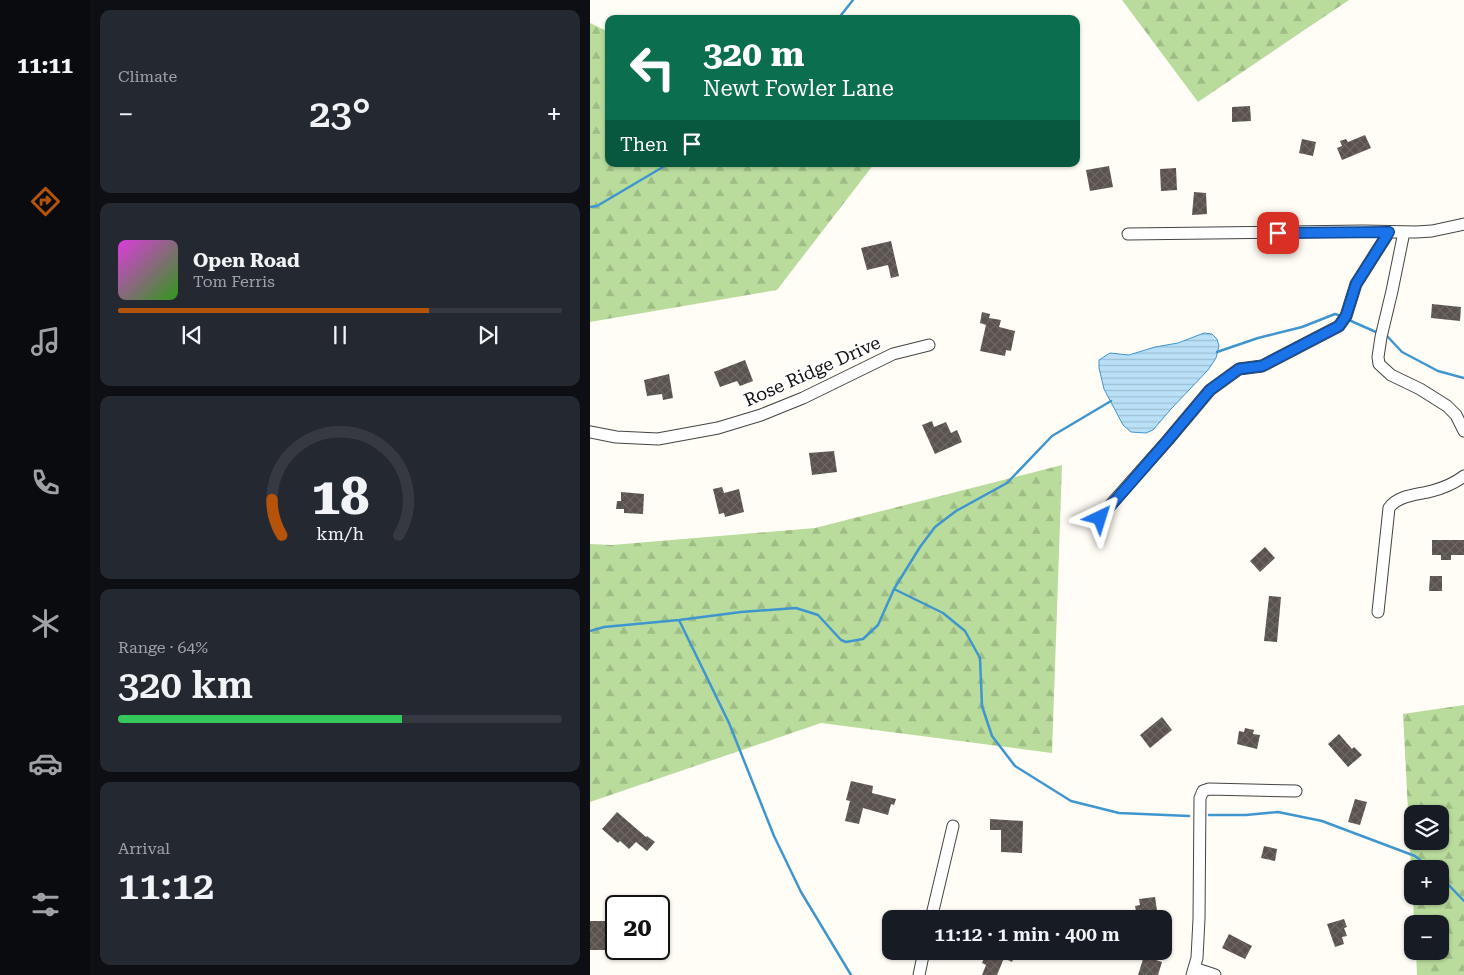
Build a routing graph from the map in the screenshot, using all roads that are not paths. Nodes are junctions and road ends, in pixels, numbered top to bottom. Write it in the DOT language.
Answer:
graph roads {
  1 [pos="1464,224"];
  2 [pos="1389,232"];
  3 [pos="1404,232"];
  4 [pos="1128,234"];
  5 [pos="929,344"];
  6 [pos="1464,431"];
  7 [pos="590,432"];
  8 [pos="1464,476"];
  9 [pos="1100,518"];
  10 [pos="1378,612"];
  11 [pos="1296,791"];
  12 [pos="953,826"];
  13 [pos="933,910"];
  14 [pos="922,960"];
  15 [pos="1193,971"];
  16 [pos="919,975"];
  17 [pos="1215,975"];
  1 -- 3 [label="street"];
  2 -- 3 [label="street"];
  2 -- 4 [label="street"];
  2 -- 9 [label="street"];
  3 -- 6 [label="street"];
  5 -- 7 [label="street, Rose Ridge Drive"];
  8 -- 10 [label="street"];
  11 -- 15 [label="street"];
  12 -- 13 [label="street"];
  14 -- 16 [label="street"];
  15 -- 17 [label="street"];
}
